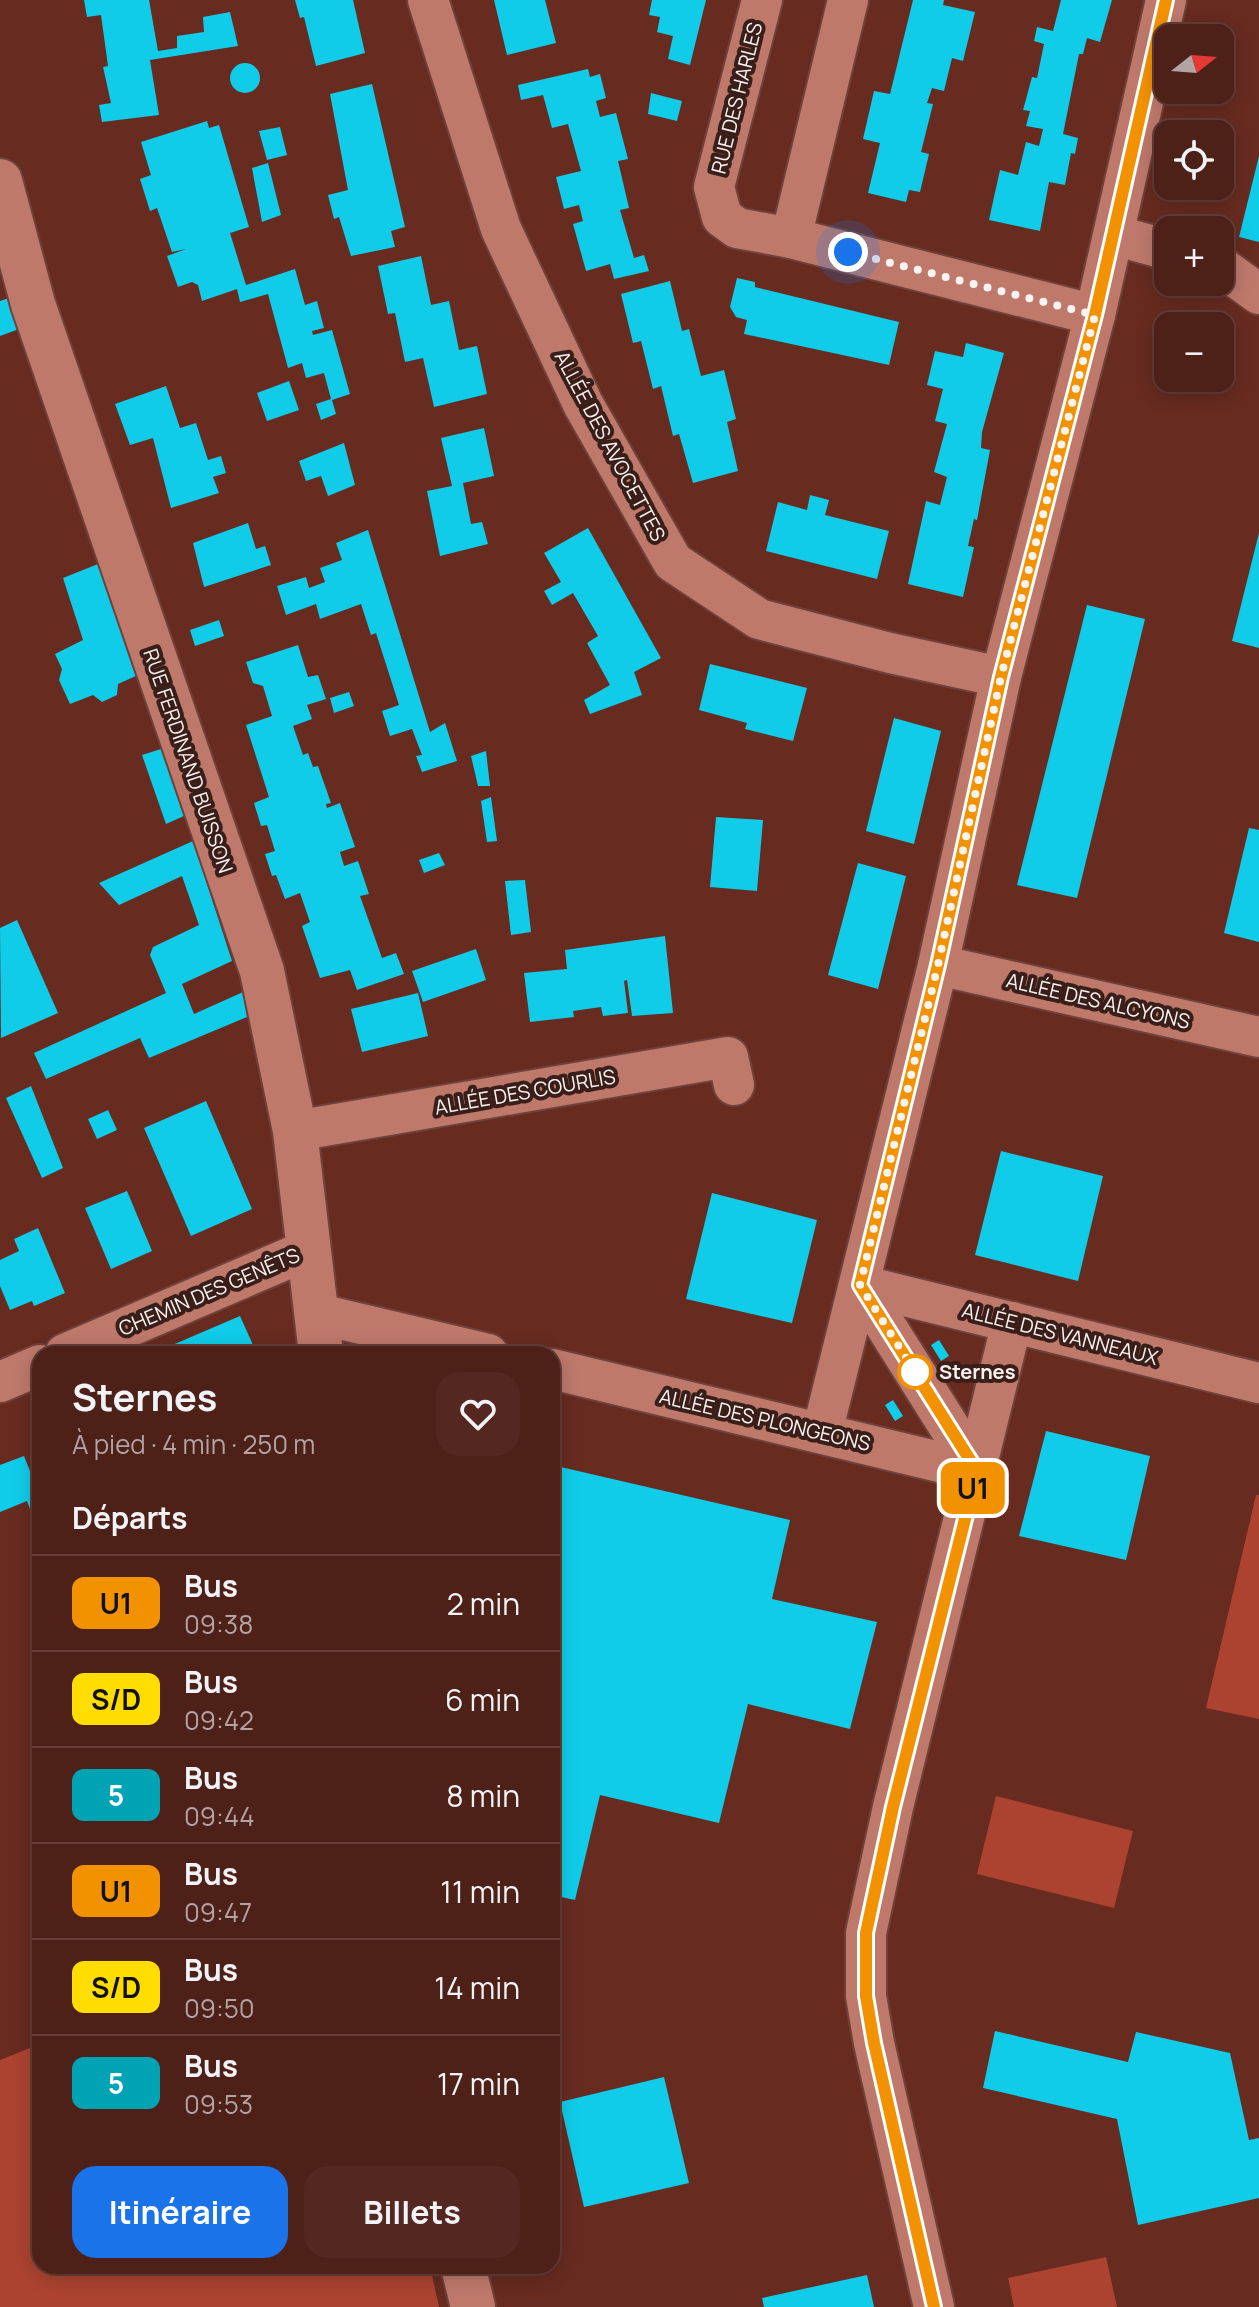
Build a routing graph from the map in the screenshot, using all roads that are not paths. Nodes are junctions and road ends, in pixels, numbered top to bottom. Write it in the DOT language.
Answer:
graph roads {
  1 [pos="428,0"];
  2 [pos="762,0"];
  3 [pos="848,0"];
  4 [pos="1166,0"];
  5 [pos="0,181"];
  6 [pos="1114,235"];
  7 [pos="791,238"];
  8 [pos="1154,246"];
  9 [pos="1234,276"];
  10 [pos="1259,294"];
  11 [pos="1095,315"];
  12 [pos="1001,677"];
  13 [pos="938,965"];
  14 [pos="1259,1037"];
  15 [pos="734,1085"];
  16 [pos="295,1131"];
  17 [pos="310,1249"];
  18 [pos="860,1285"];
  19 [pos="1012,1322"];
  20 [pos="320,1334"];
  21 [pos="84,1346"];
  22 [pos="421,1346"];
  23 [pos="32,1368"];
  24 [pos="560,1371"];
  25 [pos="0,1382"];
  26 [pos="1259,1383"];
  27 [pos="822,1433"];
  28 [pos="977,1471"];
  29 [pos="465,2274"];
  30 [pos="473,2307"];
  31 [pos="934,2307"];
  1 -- 12 [label="street, ALLÉE DES AVOCETTES"];
  2 -- 7 [label="street, RUE DES HARLES"];
  3 -- 7 [label="street"];
  4 -- 6 [label="street"];
  5 -- 16 [label="street, RUE FERDINAND BUISSON"];
  6 -- 8 [label="street"];
  6 -- 11 [label="street"];
  7 -- 11 [label="street, RUE DES HARLES"];
  9 -- 10 [label="street"];
  11 -- 12 [label="street"];
  12 -- 13 [label="street"];
  13 -- 14 [label="street, ALLÉE DES ALCYONS"];
  13 -- 18 [label="street"];
  15 -- 16 [label="street, ALLÉE DES COURLIS"];
  16 -- 17 [label="street, RUE FERDINAND BUISSON"];
  17 -- 20 [label="street, RUE FERDINAND BUISSON"];
  17 -- 21 [label="street, CHEMIN DES GENÊTS"];
  18 -- 19 [label="street, ALLÉE DES VANNEAUX"];
  18 -- 27 [label="street"];
  18 -- 28 [label="street"];
  19 -- 26 [label="street, ALLÉE DES VANNEAUX"];
  19 -- 28 [label="street"];
  20 -- 22 [label="street"];
  23 -- 25 [label="street"];
  24 -- 27 [label="street, ALLÉE DES PLONGEONS"];
  27 -- 28 [label="street, ALLÉE DES PLONGEONS"];
  28 -- 31 [label="street"];
  29 -- 30 [label="street"];
}
